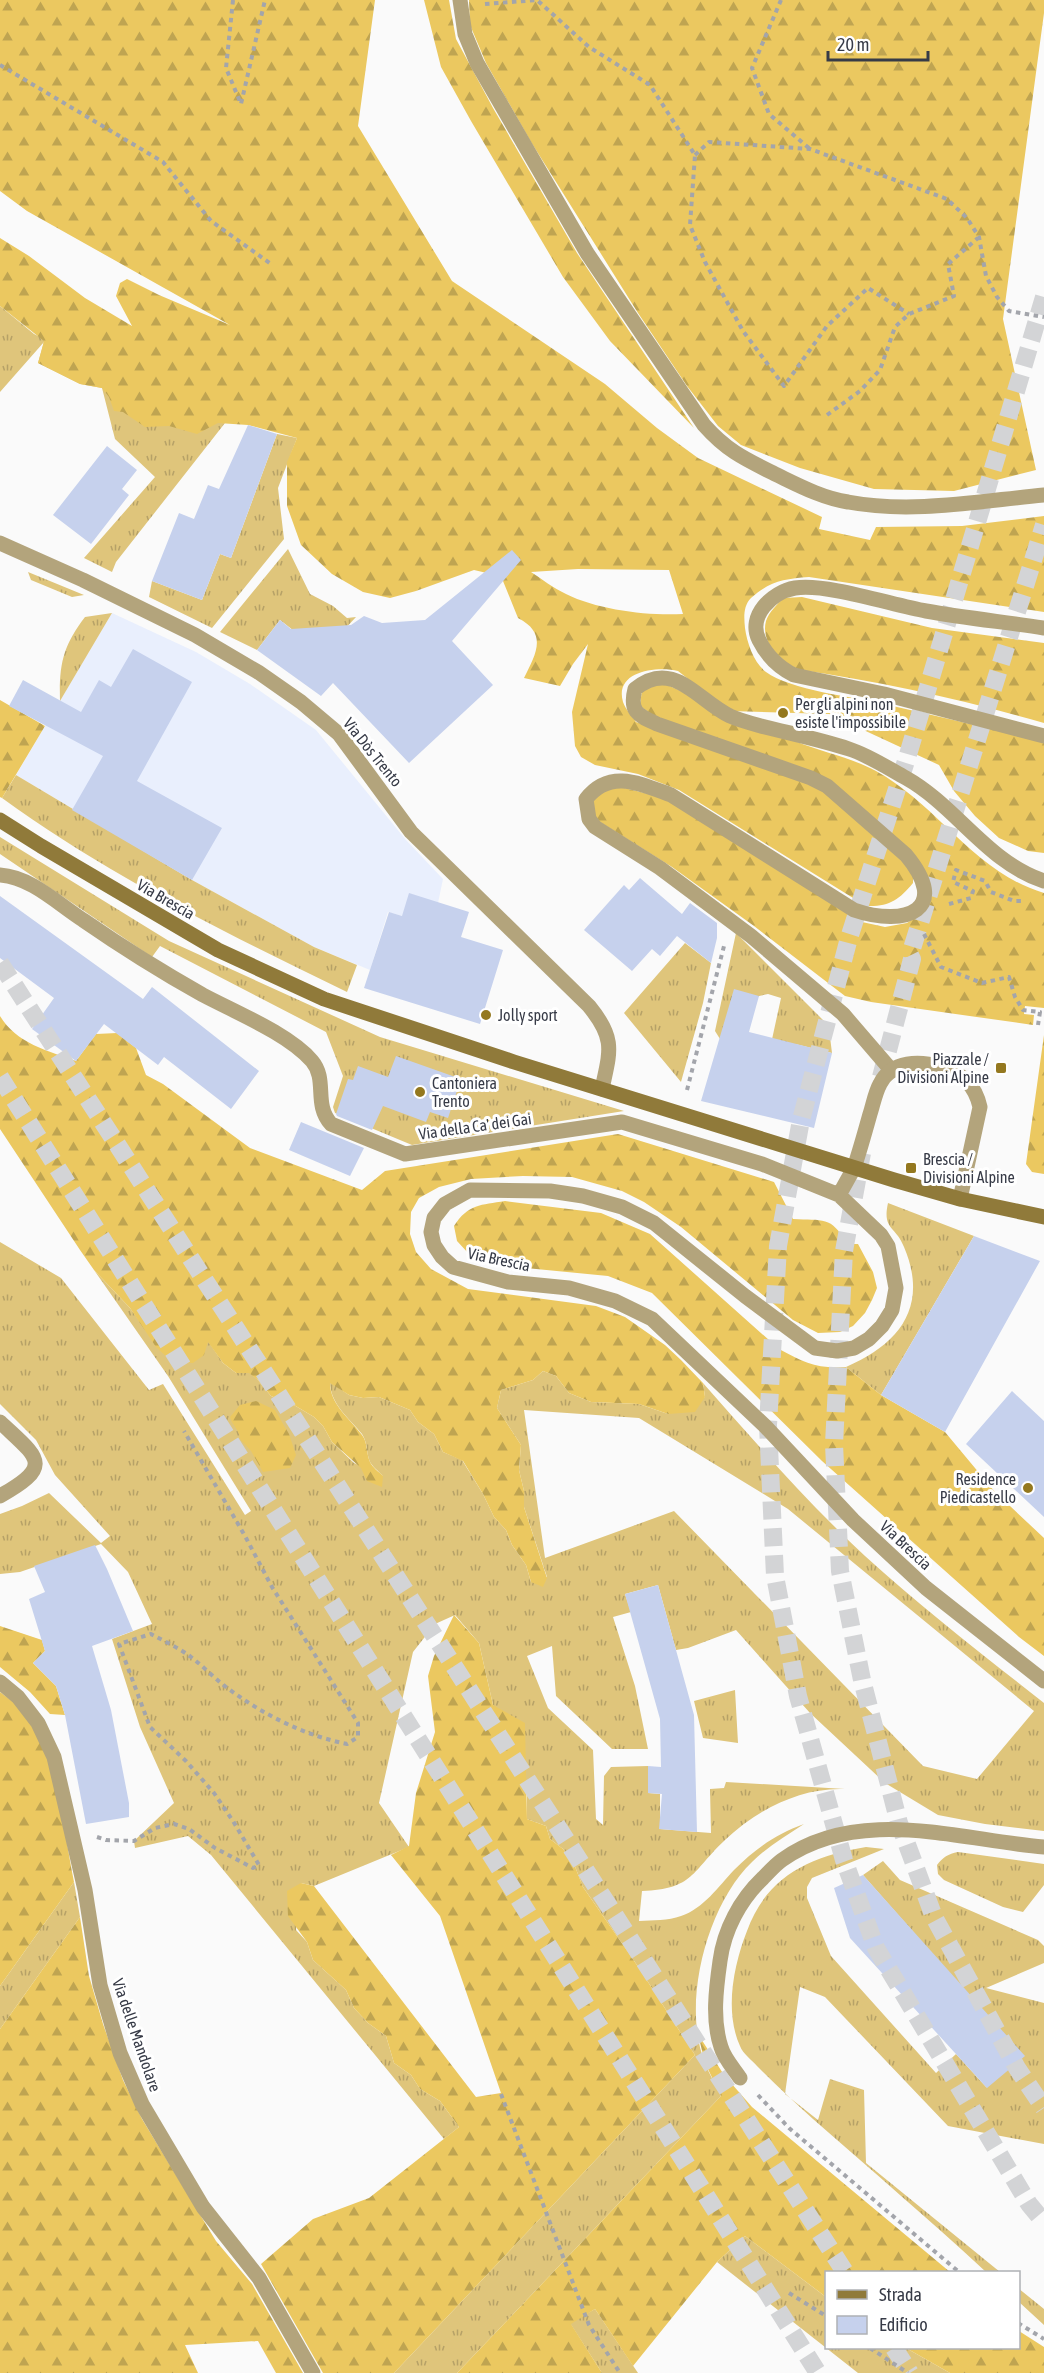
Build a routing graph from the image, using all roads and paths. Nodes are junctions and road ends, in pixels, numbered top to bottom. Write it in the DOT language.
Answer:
graph roads {
  1 [pos="233,0"];
  2 [pos="265,0"];
  3 [pos="537,0"];
  4 [pos="781,0"];
  5 [pos="460,2"];
  6 [pos="0,65"];
  7 [pos="810,149"];
  8 [pos="695,155"];
  9 [pos="979,237"];
  10 [pos="271,264"];
  11 [pos="909,314"];
  12 [pos="1044,317"];
  13 [pos="827,415"];
  14 [pos="1044,495"];
  15 [pos="0,543"];
  16 [pos="1044,628"];
  17 [pos="1044,736"];
  18 [pos="0,820"];
  19 [pos="0,875"];
  20 [pos="1044,880"];
  21 [pos="1034,901"];
  22 [pos="915,912"];
  23 [pos="725,916"];
  24 [pos="1038,1025"];
  25 [pos="892,1071"];
  26 [pos="602,1089"];
  27 [pos="686,1096"];
  28 [pos="854,1168"];
  29 [pos="839,1196"];
  30 [pos="960,1199"];
  31 [pos="1044,1217"];
  32 [pos="0,1422"];
  33 [pos="184,1431"];
  34 [pos="0,1496"];
  35 [pos="1044,1681"];
  36 [pos="0,1682"];
  37 [pos="72,1829"];
  38 [pos="1044,1847"];
  39 [pos="740,2078"];
  40 [pos="501,2094"];
  41 [pos="958,2271"];
  42 [pos="789,2293"];
  43 [pos="825,2315"];
  44 [pos="1020,2324"];
  45 [pos="1044,2339"];
  46 [pos="872,2349"];
  47 [pos="313,2373"];
  48 [pos="620,2373"];
  49 [pos="908,2373"];
  1 -- 2 [label="path"];
  3 -- 5 [label="path"];
  3 -- 8 [label="path"];
  4 -- 7 [label="path"];
  5 -- 14 [label="street"];
  6 -- 10 [label="path"];
  7 -- 8 [label="path"];
  7 -- 9 [label="path"];
  8 -- 11 [label="path"];
  9 -- 11 [label="path"];
  9 -- 12 [label="path"];
  11 -- 13 [label="path"];
  15 -- 26 [label="street, Via Dòs Trento"];
  16 -- 17 [label="street"];
  18 -- 26 [label="street, Via Brescia"];
  19 -- 29 [label="street, Via della Ca' dei Gai"];
  20 -- 22 [label="street"];
  21 -- 22 [label="path"];
  22 -- 23 [label="street"];
  22 -- 24 [label="path"];
  23 -- 25 [label="street"];
  23 -- 27 [label="path"];
  25 -- 28 [label="street"];
  25 -- 30 [label="street"];
  26 -- 28 [label="street, Via Brescia"];
  28 -- 29 [label="street"];
  28 -- 30 [label="street, Via Brescia"];
  29 -- 35 [label="street, Via Brescia"];
  30 -- 31 [label="street, Via Brescia"];
  32 -- 34 [label="street"];
  33 -- 37 [label="path"];
  36 -- 37 [label="street, Via delle Mandolare"];
  37 -- 47 [label="street, Via delle Mandolare"];
  38 -- 39 [label="street"];
  39 -- 41 [label="path"];
  40 -- 48 [label="path"];
  42 -- 43 [label="path"];
  44 -- 45 [label="path"];
  46 -- 49 [label="path"];
}
